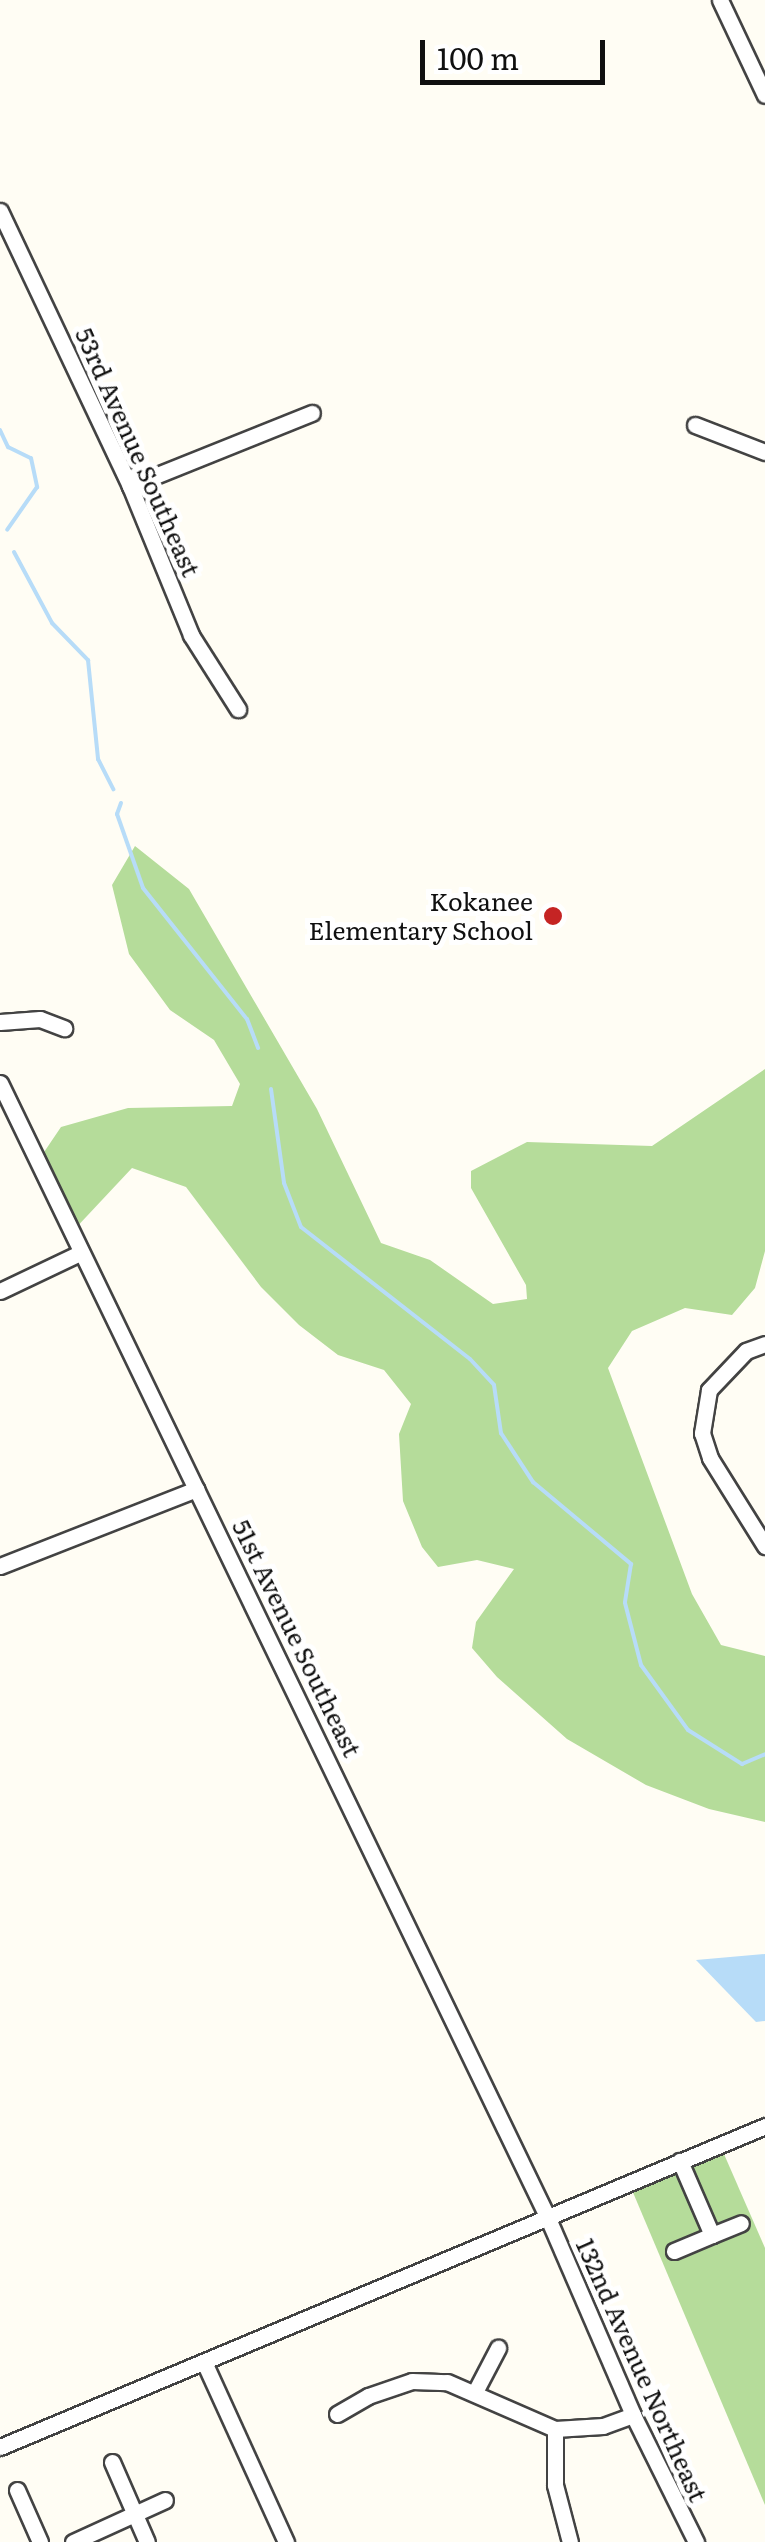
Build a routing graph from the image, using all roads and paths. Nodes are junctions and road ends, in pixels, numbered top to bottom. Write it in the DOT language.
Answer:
graph roads {
  1 [pos="720,0"];
  2 [pos="765,95"];
  3 [pos="0,211"];
  4 [pos="312,413"];
  5 [pos="695,425"];
  6 [pos="765,452"];
  7 [pos="130,486"];
  8 [pos="238,710"];
  9 [pos="0,1022"];
  10 [pos="64,1028"];
  11 [pos="0,1083"];
  12 [pos="80,1253"];
  13 [pos="0,1291"];
  14 [pos="765,1344"];
  15 [pos="196,1489"];
  16 [pos="765,1546"];
  17 [pos="0,1566"];
  18 [pos="765,2126"];
  19 [pos="680,2161"];
  20 [pos="547,2216"];
  21 [pos="741,2223"];
  22 [pos="712,2235"];
  23 [pos="674,2251"];
  24 [pos="498,2348"];
  25 [pos="204,2362"];
  26 [pos="475,2392"];
  27 [pos="337,2414"];
  28 [pos="632,2415"];
  29 [pos="555,2429"];
  30 [pos="0,2447"];
  31 [pos="112,2462"];
  32 [pos="17,2490"];
  33 [pos="165,2500"];
  34 [pos="135,2515"];
  35 [pos="40,2542"];
  36 [pos="73,2542"];
  37 [pos="147,2542"];
  38 [pos="286,2542"];
  39 [pos="570,2542"];
  40 [pos="696,2542"];
  1 -- 2 [label="street"];
  3 -- 7 [label="street, 53rd Avenue Southeast"];
  4 -- 7 [label="street"];
  5 -- 6 [label="street"];
  7 -- 8 [label="street, 53rd Avenue Southeast"];
  9 -- 10 [label="street"];
  11 -- 12 [label="street, 51st Avenue Southeast"];
  12 -- 13 [label="street"];
  12 -- 15 [label="street, 51st Avenue Southeast"];
  14 -- 16 [label="street"];
  15 -- 17 [label="street"];
  15 -- 20 [label="street, 51st Avenue Southeast"];
  18 -- 19 [label="street"];
  19 -- 20 [label="street"];
  19 -- 22 [label="street"];
  20 -- 25 [label="street"];
  20 -- 28 [label="street, 132nd Avenue Northeast"];
  21 -- 22 [label="street"];
  22 -- 23 [label="street"];
  24 -- 26 [label="street"];
  25 -- 30 [label="street"];
  25 -- 38 [label="street"];
  26 -- 27 [label="street"];
  26 -- 29 [label="street"];
  28 -- 29 [label="street"];
  28 -- 40 [label="street, 132nd Avenue Northeast"];
  29 -- 39 [label="street"];
  31 -- 34 [label="street"];
  32 -- 35 [label="street"];
  33 -- 34 [label="street"];
  34 -- 36 [label="street"];
  34 -- 37 [label="street"];
}
